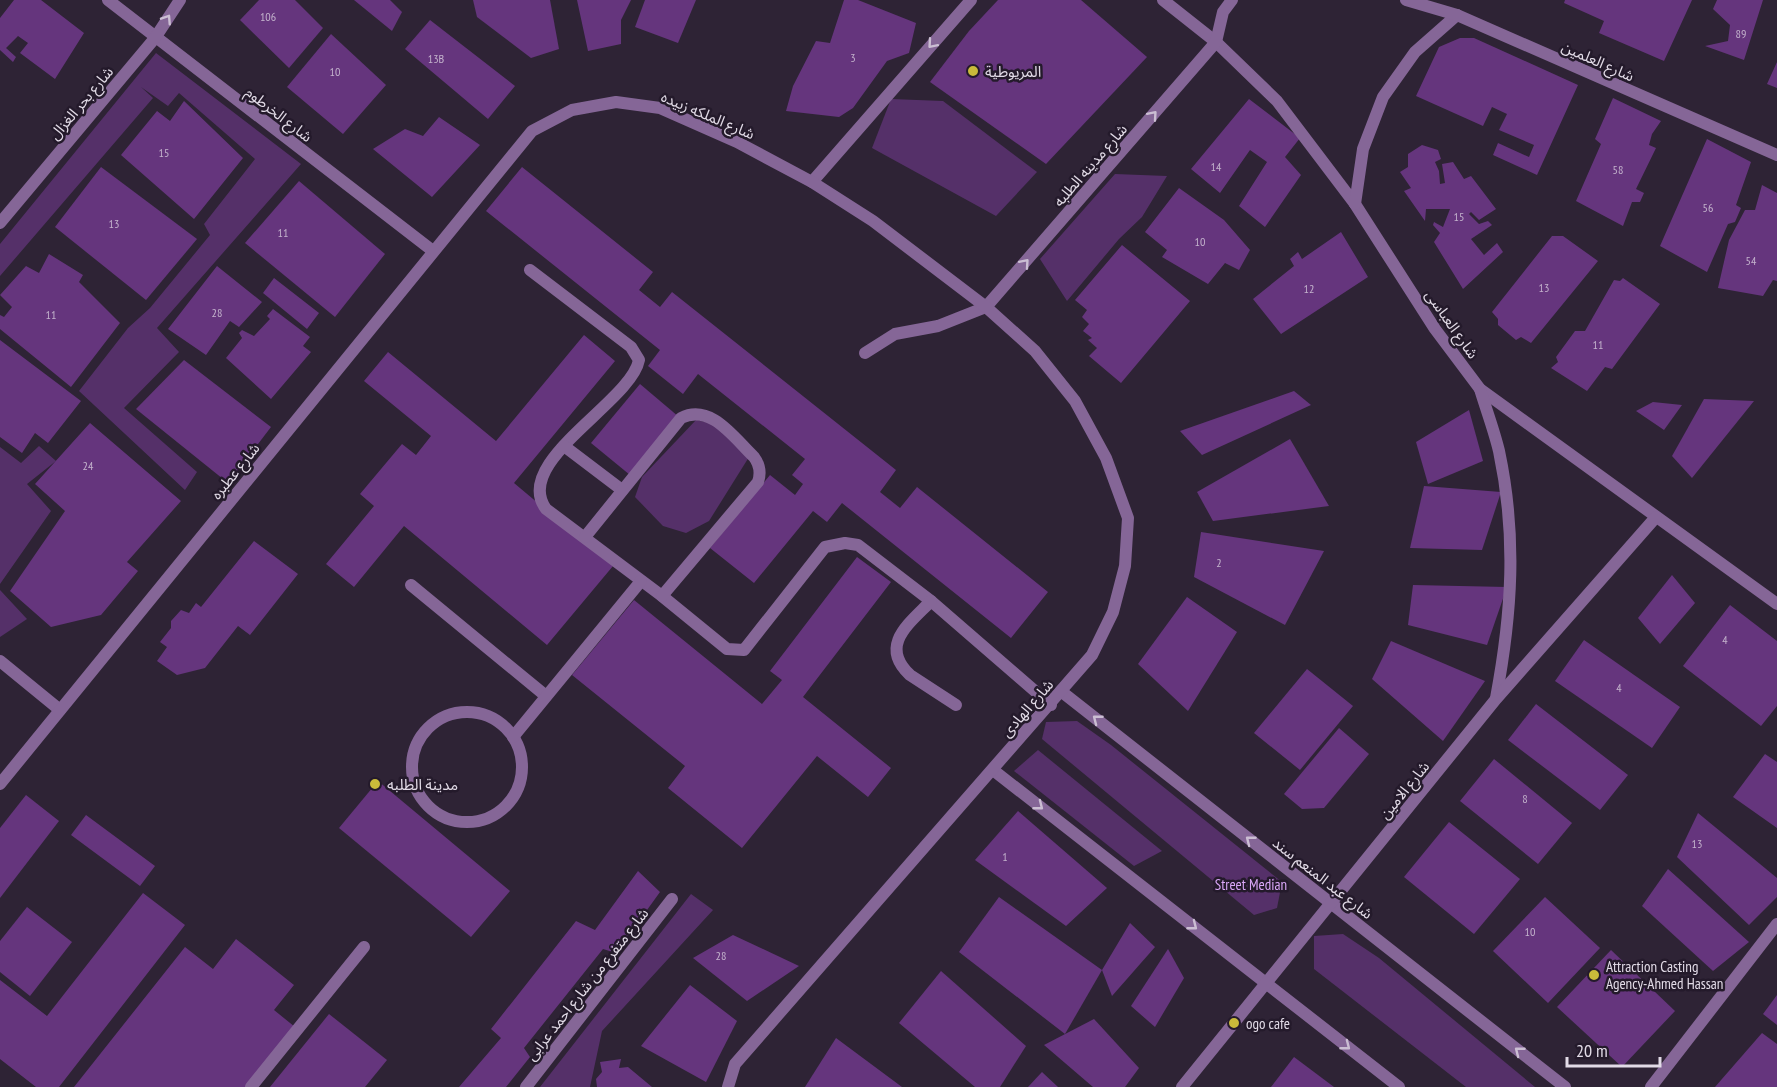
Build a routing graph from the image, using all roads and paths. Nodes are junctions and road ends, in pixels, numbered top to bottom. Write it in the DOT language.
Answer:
graph roads {
  1 [pos="108,0"];
  2 [pos="180,0"];
  3 [pos="971,0"];
  4 [pos="1163,0"];
  5 [pos="1232,0"];
  6 [pos="1406,0"];
  7 [pos="1456,15"];
  8 [pos="155,38"];
  9 [pos="1216,42"];
  10 [pos="1777,155"];
  11 [pos="812,182"];
  12 [pos="1355,204"];
  13 [pos="0,223"];
  14 [pos="432,251"];
  15 [pos="530,270"];
  16 [pos="986,307"];
  17 [pos="865,353"];
  18 [pos="1480,389"];
  19 [pos="564,446"];
  20 [pos="622,490"];
  21 [pos="1656,517"];
  22 [pos="585,537"];
  23 [pos="641,580"];
  24 [pos="411,585"];
  25 [pos="662,596"];
  26 [pos="931,601"];
  27 [pos="1777,604"];
  28 [pos="0,661"];
  29 [pos="1062,692"];
  30 [pos="546,696"];
  31 [pos="1496,699"];
  32 [pos="956,705"];
  33 [pos="1051,705"];
  34 [pos="60,710"];
  35 [pos="513,737"];
  36 [pos="993,770"];
  37 [pos="0,784"];
  38 [pos="672,899"];
  39 [pos="1332,904"];
  40 [pos="1777,924"];
  41 [pos="364,947"];
  42 [pos="1265,983"];
  43 [pos="251,1087"];
  44 [pos="526,1087"];
  45 [pos="728,1087"];
  46 [pos="1182,1087"];
  47 [pos="1399,1087"];
  48 [pos="1565,1087"];
  49 [pos="1651,1087"];
  1 -- 8 [label="street, شارع الخرطوم"];
  8 -- 2 [label="street, شارع بحر الغزال, one-way"];
  3 -- 11 [label="street, one-way"];
  4 -- 9 [label="street, شارع العباسى"];
  5 -- 9 [label="street"];
  6 -- 7 [label="street, شارع العلمين"];
  7 -- 10 [label="street, شارع العلمين"];
  7 -- 12 [label="street"];
  8 -- 13 [label="street, شارع بحر الغزال"];
  8 -- 14 [label="street, شارع الخرطوم"];
  9 -- 12 [label="street, شارع العباسى"];
  16 -- 9 [label="street, شارع مدينه الطلبه, one-way"];
  11 -- 14 [label="street, شارع الملكه زبيده"];
  11 -- 16 [label="street, شارع الملكه زبيده"];
  12 -- 18 [label="street, شارع العباسى"];
  14 -- 34 [label="street, شارع عطبره"];
  15 -- 19 [label="street"];
  16 -- 17 [label="street"];
  16 -- 29 [label="street, شارع الهادى"];
  18 -- 21 [label="street, شارع العباسى"];
  18 -- 31 [label="street"];
  19 -- 20 [label="street"];
  19 -- 22 [label="street"];
  20 -- 22 [label="street"];
  20 -- 25 [label="street"];
  21 -- 27 [label="street, شارع العباسى"];
  21 -- 31 [label="street, شارع الامين"];
  22 -- 23 [label="street"];
  23 -- 25 [label="street"];
  23 -- 30 [label="street"];
  24 -- 30 [label="street"];
  25 -- 26 [label="street"];
  26 -- 32 [label="street"];
  26 -- 33 [label="street"];
  28 -- 34 [label="street"];
  29 -- 33 [label="street, شارع الهادى"];
  39 -- 29 [label="street, شارع عبد المنعم سند, one-way"];
  30 -- 35 [label="street"];
  31 -- 39 [label="street, شارع الامين"];
  33 -- 36 [label="street, شارع الهادى"];
  34 -- 37 [label="street, شارع عطبره"];
  35 -- 35 [label="street"];
  36 -- 42 [label="street, one-way"];
  36 -- 45 [label="street, شارع الهادى"];
  38 -- 44 [label="street, شارع متفرع من شارع احمد عرابى"];
  39 -- 42 [label="street, شارع الامين"];
  48 -- 39 [label="street, شارع عبد المنعم سند, one-way"];
  40 -- 49 [label="street"];
  41 -- 43 [label="street"];
  42 -- 46 [label="street, شارع الامين"];
  42 -- 47 [label="street, one-way"];
}
